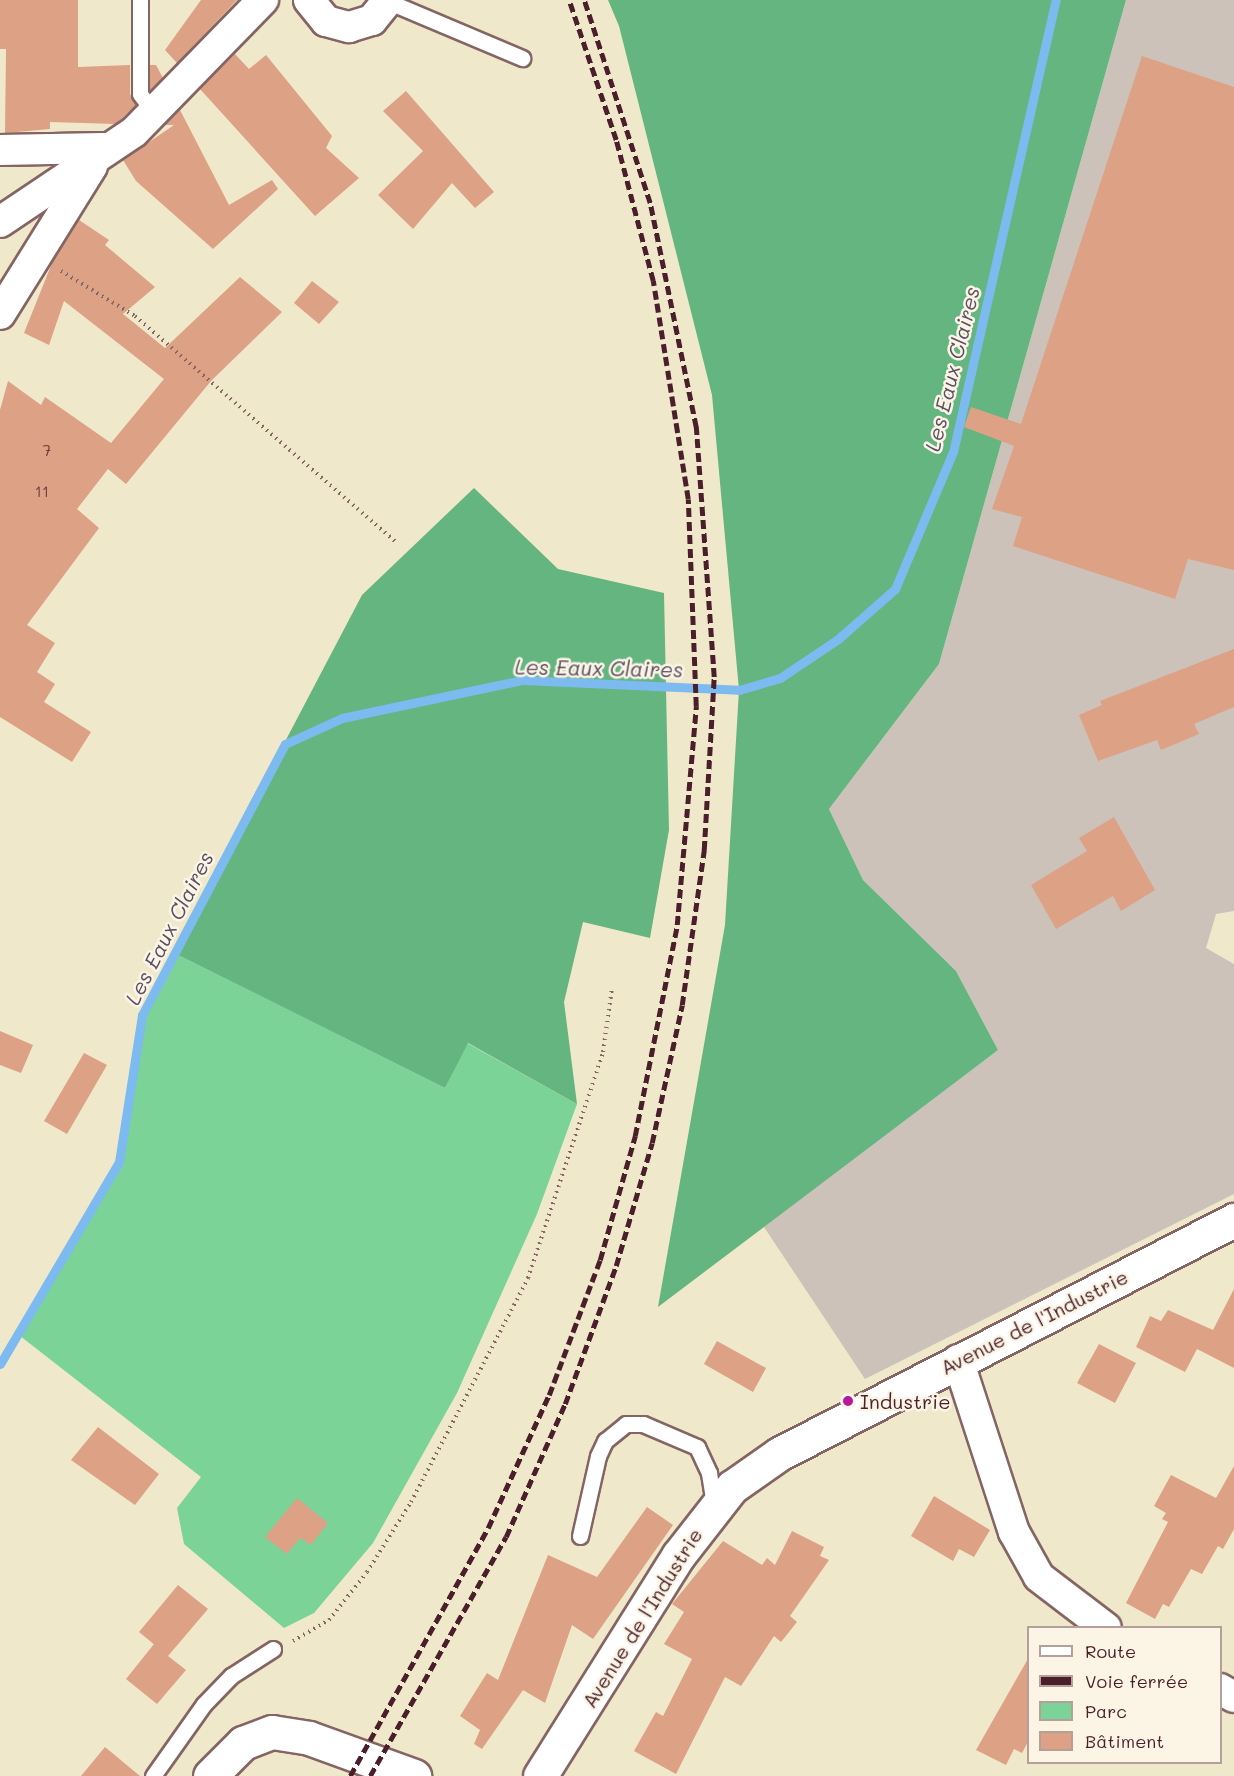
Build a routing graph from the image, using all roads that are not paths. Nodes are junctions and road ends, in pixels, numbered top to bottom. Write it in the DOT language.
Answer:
graph roads {
  1 [pos="140,0"];
  2 [pos="263,0"];
  3 [pos="309,0"];
  4 [pos="387,1"];
  5 [pos="522,58"];
  6 [pos="153,111"];
  7 [pos="103,148"];
  8 [pos="0,150"];
  9 [pos="0,222"];
  10 [pos="0,314"];
  11 [pos="1234,1220"];
  12 [pos="958,1360"];
  13 [pos="714,1505"];
  14 [pos="580,1536"];
  15 [pos="1102,1626"];
  16 [pos="273,1649"];
  17 [pos="153,1776"];
  18 [pos="210,1776"];
  19 [pos="414,1776"];
  20 [pos="540,1776"];
  1 -- 6 [label="lane"];
  2 -- 6 [label="street"];
  3 -- 4 [label="street"];
  4 -- 5 [label="lane"];
  6 -- 7 [label="street"];
  7 -- 8 [label="street"];
  7 -- 9 [label="street"];
  7 -- 10 [label="street"];
  11 -- 12 [label="street, Avenue de l'Industrie"];
  12 -- 13 [label="street, Avenue de l'Industrie"];
  12 -- 15 [label="street"];
  13 -- 14 [label="lane"];
  13 -- 20 [label="street, Avenue de l'Industrie"];
  16 -- 17 [label="lane"];
  18 -- 19 [label="street"];
}
